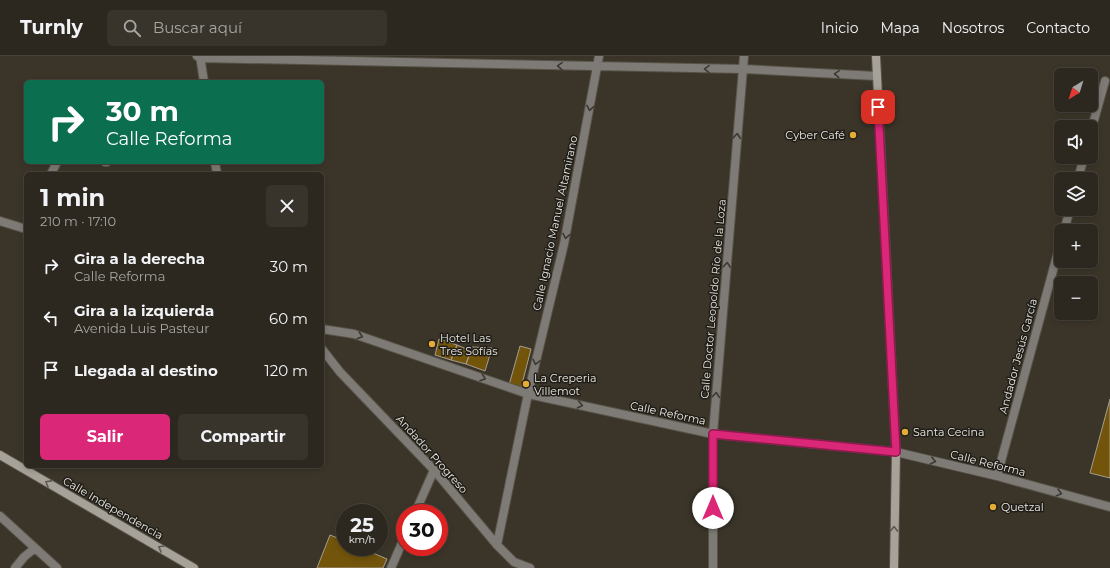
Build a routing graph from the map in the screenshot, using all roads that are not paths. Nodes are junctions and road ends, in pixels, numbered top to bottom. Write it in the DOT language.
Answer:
graph roads {
  1 [pos="599,56"];
  2 [pos="744,56"];
  3 [pos="876,56"];
  4 [pos="199,57"];
  5 [pos="598,67"];
  6 [pos="742,69"];
  7 [pos="876,76"];
  8 [pos="204,80"];
  9 [pos="1105,81"];
  10 [pos="1094,120"];
  11 [pos="0,221"];
  12 [pos="24,227"];
  13 [pos="1054,267"];
  14 [pos="324,329"];
  15 [pos="324,351"];
  16 [pos="528,394"];
  17 [pos="713,434"];
  18 [pos="896,452"];
  19 [pos="0,455"];
  20 [pos="434,470"];
  21 [pos="997,476"];
  22 [pos="419,504"];
  23 [pos="1110,507"];
  24 [pos="0,516"];
  25 [pos="497,545"];
  26 [pos="36,548"];
  27 [pos="396,556"];
  28 [pos="15,568"];
  29 [pos="57,568"];
  30 [pos="194,568"];
  31 [pos="391,568"];
  32 [pos="530,568"];
  33 [pos="713,568"];
  34 [pos="894,568"];
  1 -- 5 [label="street, Calle Ignacio Manuel Altamirano"];
  2 -- 6 [label="street, Calle Doctor Leopoldo Río de la Loza"];
  3 -- 7 [label="street"];
  5 -- 4 [label="street, one-way"];
  4 -- 8 [label="street"];
  6 -- 5 [label="street, one-way"];
  5 -- 16 [label="street, Calle Ignacio Manuel Altamirano, one-way"];
  7 -- 6 [label="street, one-way"];
  17 -- 6 [label="street, Calle Doctor Leopoldo Río de la Loza, one-way"];
  7 -- 18 [label="street"];
  9 -- 10 [label="street"];
  11 -- 12 [label="street"];
  13 -- 21 [label="street, Andador Jesús García"];
  14 -- 16 [label="street, Calle Reforma, one-way"];
  15 -- 20 [label="street, Andador Progreso"];
  16 -- 17 [label="street, Calle Reforma, one-way"];
  16 -- 25 [label="street, Calle Ignacio Manuel Altamirano"];
  17 -- 18 [label="street, Calle Reforma"];
  17 -- 33 [label="street, Calle Doctor Leopoldo Río de la Loza"];
  18 -- 21 [label="street, Calle Reforma, one-way"];
  34 -- 18 [label="street, one-way"];
  30 -- 19 [label="street, Calle Independencia, one-way"];
  20 -- 22 [label="street"];
  20 -- 25 [label="street, Andador Progreso"];
  21 -- 23 [label="street, Calle Reforma, one-way"];
  24 -- 26 [label="street"];
  25 -- 32 [label="street, Andador Progreso"];
  26 -- 28 [label="street"];
  26 -- 29 [label="street"];
  27 -- 31 [label="street"];
}
